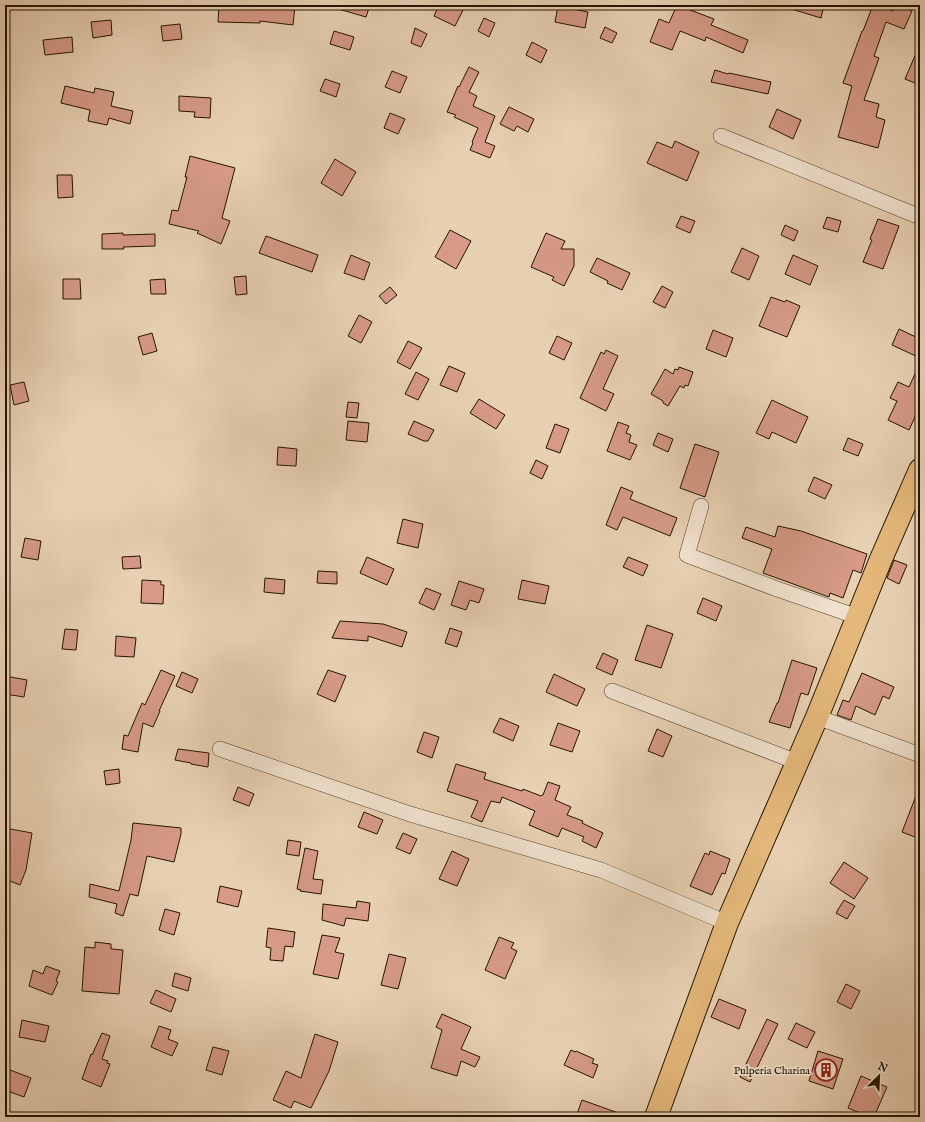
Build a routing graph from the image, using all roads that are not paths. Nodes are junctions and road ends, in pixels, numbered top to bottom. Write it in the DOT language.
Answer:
graph roads {
  1 [pos="721,136"];
  2 [pos="920,217"];
  3 [pos="920,470"];
  4 [pos="701,506"];
  5 [pos="858,617"];
  6 [pos="612,691"];
  7 [pos="817,717"];
  8 [pos="220,749"];
  9 [pos="920,755"];
  10 [pos="797,762"];
  11 [pos="727,923"];
  12 [pos="656,1117"];
  1 -- 2 [label="street"];
  3 -- 5 [label="highway"];
  4 -- 5 [label="street"];
  5 -- 7 [label="highway"];
  6 -- 10 [label="street"];
  7 -- 9 [label="street"];
  7 -- 10 [label="highway"];
  8 -- 11 [label="street"];
  10 -- 11 [label="highway"];
  11 -- 12 [label="highway"];
}
